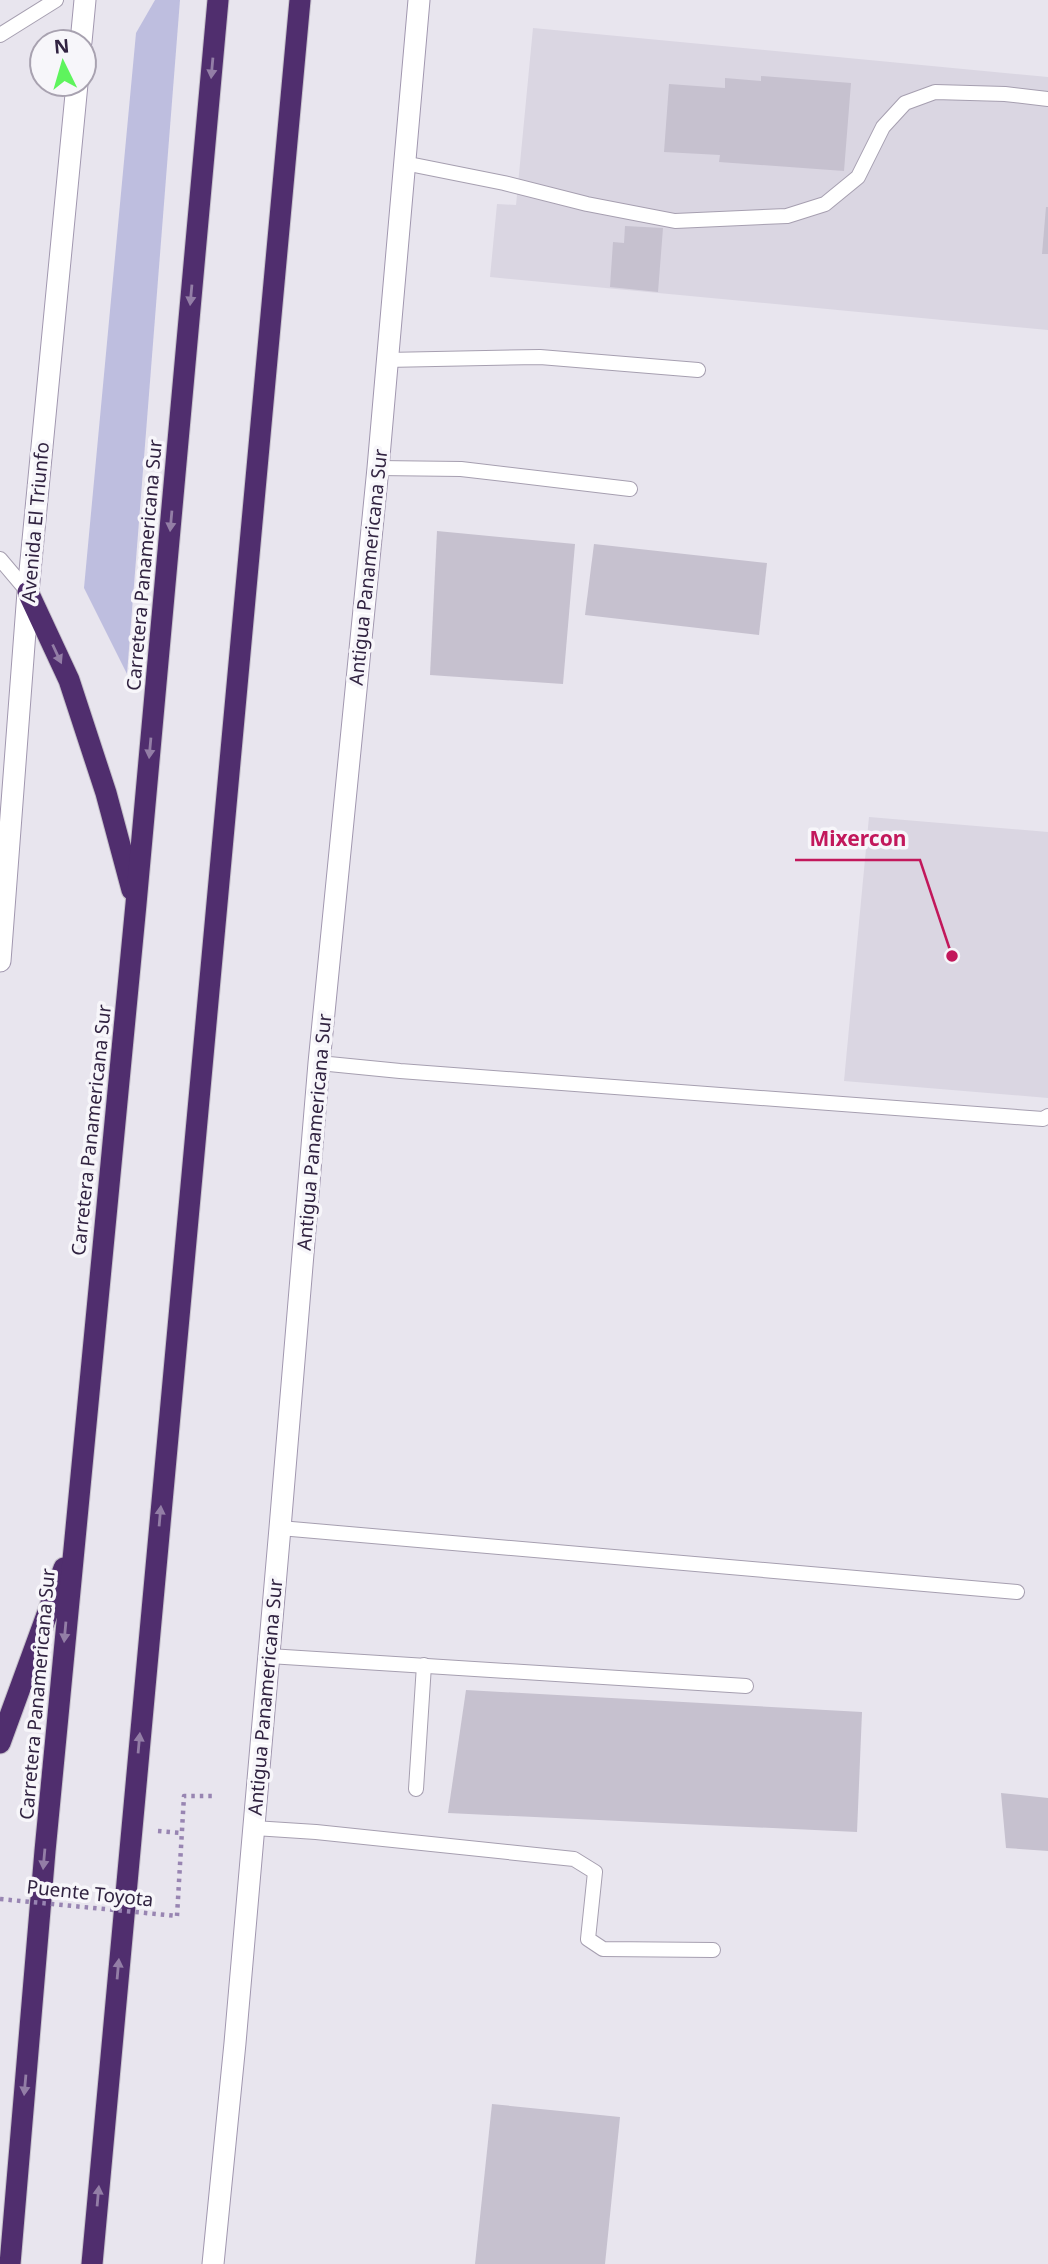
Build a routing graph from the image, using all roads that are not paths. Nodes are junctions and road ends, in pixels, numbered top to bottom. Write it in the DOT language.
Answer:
graph roads {
  1 [pos="56,0"];
  2 [pos="85,0"];
  3 [pos="218,0"];
  4 [pos="300,0"];
  5 [pos="419,0"];
  6 [pos="82,28"];
  7 [pos="0,35"];
  8 [pos="76,98"];
  9 [pos="1048,99"];
  10 [pos="404,163"];
  11 [pos="386,360"];
  12 [pos="698,370"];
  13 [pos="378,468"];
  14 [pos="630,489"];
  15 [pos="0,559"];
  16 [pos="28,592"];
  17 [pos="8,755"];
  18 [pos="136,904"];
  19 [pos="0,961"];
  20 [pos="319,1063"];
  21 [pos="1048,1116"];
  22 [pos="281,1528"];
  23 [pos="74,1540"];
  24 [pos="1017,1592"];
  25 [pos="269,1656"];
  26 [pos="424,1665"];
  27 [pos="746,1686"];
  28 [pos="0,1743"];
  29 [pos="416,1788"];
  30 [pos="253,1828"];
  31 [pos="713,1950"];
  32 [pos="10,2264"];
  33 [pos="92,2264"];
  34 [pos="212,2264"];
  1 -- 7 [label="lane"];
  2 -- 6 [label="main road"];
  3 -- 18 [label="highway, Carretera Panamericana Sur, one-way"];
  33 -- 4 [label="highway, one-way"];
  5 -- 10 [label="main road, Antigua Panamericana Sur"];
  8 -- 16 [label="main road, Avenida El Triunfo"];
  9 -- 10 [label="lane"];
  10 -- 11 [label="main road, Antigua Panamericana Sur"];
  11 -- 12 [label="lane"];
  11 -- 13 [label="main road, Antigua Panamericana Sur"];
  13 -- 14 [label="lane"];
  13 -- 20 [label="main road, Antigua Panamericana Sur"];
  15 -- 16 [label="lane"];
  16 -- 17 [label="main road, Avenida El Triunfo"];
  16 -- 18 [label="highway, one-way"];
  17 -- 19 [label="main road, Avenida El Triunfo"];
  18 -- 23 [label="highway, Carretera Panamericana Sur"];
  20 -- 21 [label="lane"];
  20 -- 22 [label="main road, Antigua Panamericana Sur"];
  22 -- 24 [label="lane"];
  22 -- 25 [label="main road, Antigua Panamericana Sur"];
  23 -- 28 [label="highway"];
  23 -- 32 [label="highway, Carretera Panamericana Sur, one-way"];
  25 -- 26 [label="lane"];
  25 -- 30 [label="main road, Antigua Panamericana Sur"];
  26 -- 27 [label="lane"];
  26 -- 29 [label="lane"];
  30 -- 31 [label="lane"];
  30 -- 34 [label="main road, Antigua Panamericana Sur"];
}
